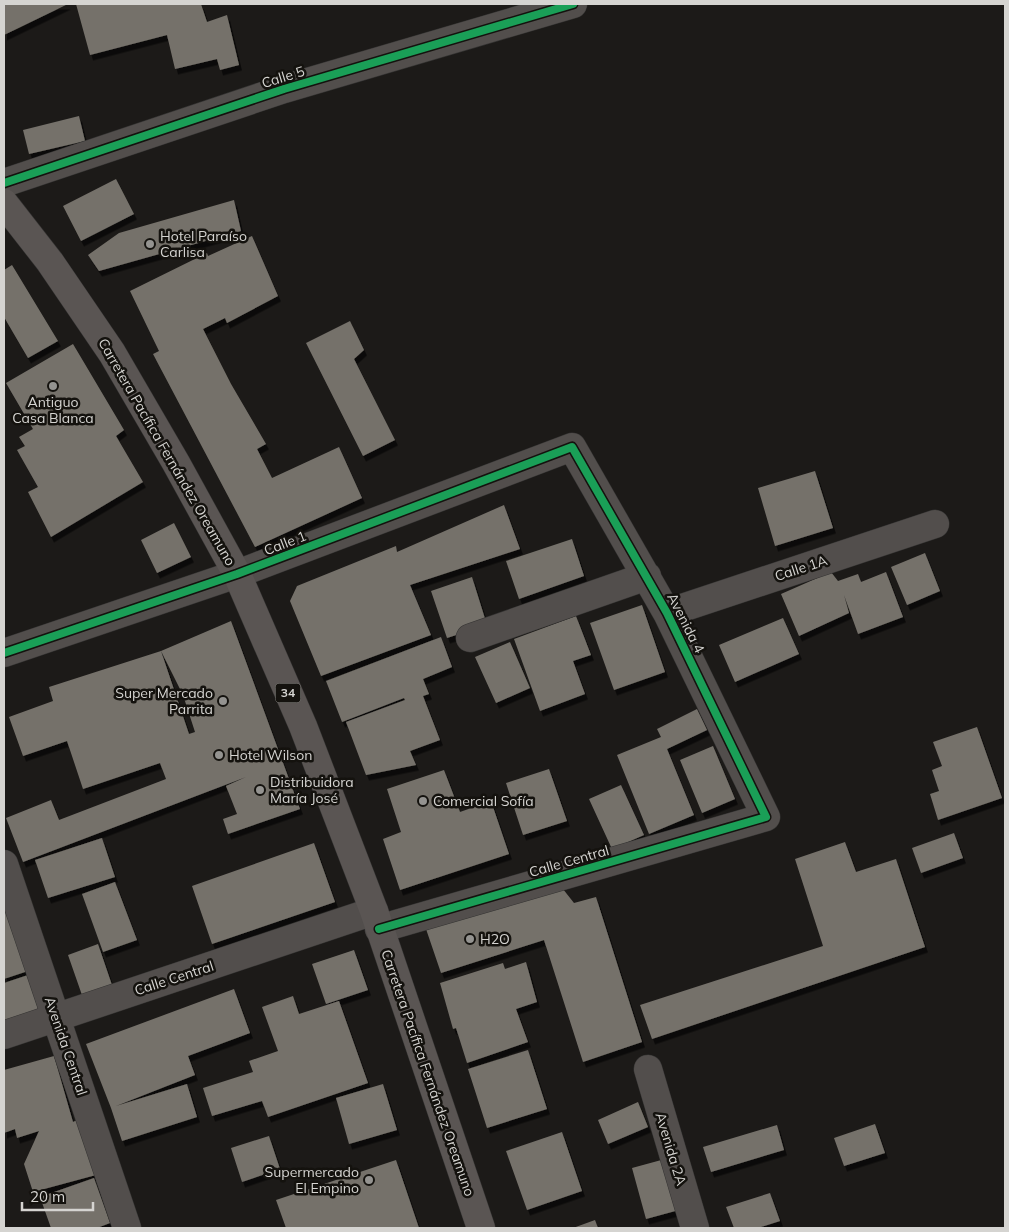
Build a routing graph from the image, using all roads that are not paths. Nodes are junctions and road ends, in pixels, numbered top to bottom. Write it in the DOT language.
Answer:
graph roads {
  1 [pos="573,4"];
  2 [pos="4,183"];
  3 [pos="4,202"];
  4 [pos="572,447"];
  5 [pos="935,524"];
  6 [pos="237,574"];
  7 [pos="647,576"];
  8 [pos="668,613"];
  9 [pos="470,638"];
  10 [pos="4,654"];
  11 [pos="766,817"];
  12 [pos="4,864"];
  13 [pos="377,920"];
  14 [pos="56,1017"];
  15 [pos="4,1035"];
  16 [pos="648,1069"];
  17 [pos="128,1228"];
  18 [pos="480,1228"];
  19 [pos="695,1228"];
  1 -- 2 [label="street, Calle 5"];
  3 -- 6 [label="highway, Carretera Pacífica Fernández Oreamuno / 34"];
  4 -- 6 [label="street, Calle 1"];
  4 -- 7 [label="street, Avenida 4"];
  5 -- 8 [label="street, Calle 1A"];
  6 -- 10 [label="street, Calle 1"];
  6 -- 13 [label="highway, Carretera Pacífica Fernández Oreamuno / 34"];
  7 -- 8 [label="street, Avenida 4"];
  7 -- 9 [label="street"];
  8 -- 11 [label="street, Avenida 4"];
  11 -- 13 [label="street, Calle Central"];
  12 -- 14 [label="street, Avenida Central"];
  13 -- 14 [label="street, Calle Central"];
  13 -- 18 [label="highway, Carretera Pacífica Fernández Oreamuno / 34"];
  14 -- 15 [label="street, Calle Central"];
  14 -- 17 [label="street, Avenida Central"];
  16 -- 19 [label="street, Avenida 2A"];
}
